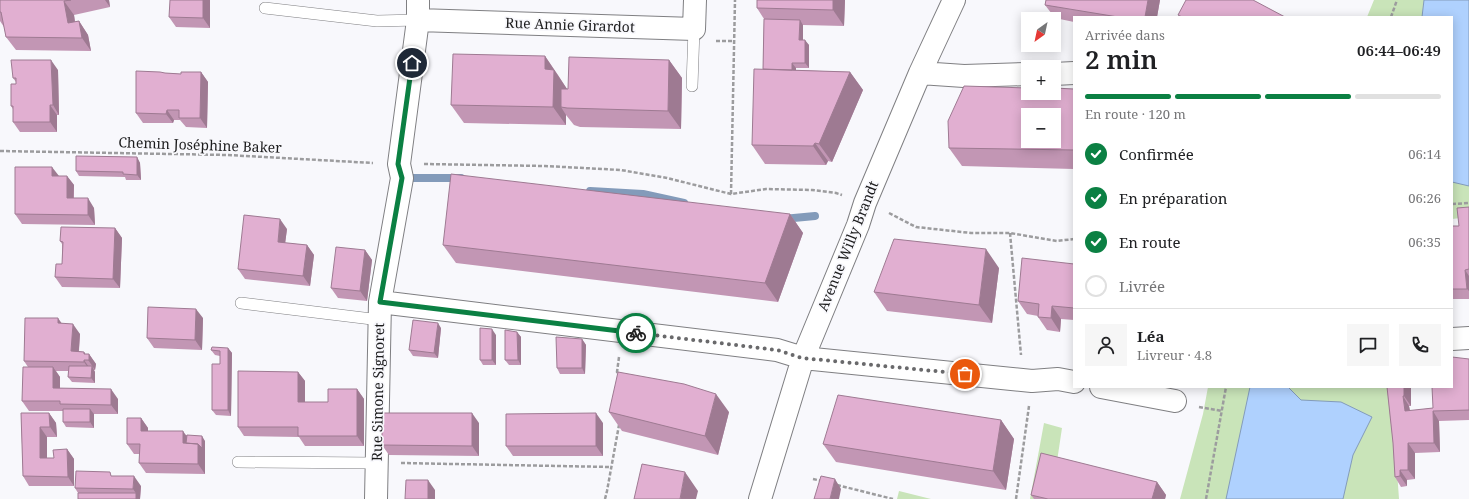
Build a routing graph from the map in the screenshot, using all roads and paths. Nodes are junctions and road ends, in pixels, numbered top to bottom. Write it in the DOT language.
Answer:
graph roads {
  1 [pos="695,0"];
  2 [pos="735,0"];
  3 [pos="954,0"];
  4 [pos="1397,0"];
  5 [pos="264,8"];
  6 [pos="418,10"];
  7 [pos="1391,16"];
  8 [pos="694,29"];
  9 [pos="920,73"];
  10 [pos="1021,74"];
  11 [pos="1061,74"];
  12 [pos="1073,74"];
  13 [pos="692,86"];
  14 [pos="0,151"];
  15 [pos="398,164"];
  16 [pos="731,194"];
  17 [pos="865,203"];
  18 [pos="1469,203"];
  19 [pos="1453,204"];
  20 [pos="1010,233"];
  21 [pos="1073,239"];
  22 [pos="241,303"];
  23 [pos="380,311"];
  24 [pos="622,331"];
  25 [pos="1469,338"];
  26 [pos="1453,339"];
  27 [pos="802,358"];
  28 [pos="621,377"];
  29 [pos="1028,380"];
  30 [pos="1073,382"];
  31 [pos="1106,388"];
  32 [pos="1226,388"];
  33 [pos="1175,401"];
  34 [pos="618,420"];
  35 [pos="238,462"];
  36 [pos="376,463"];
  37 [pos="611,466"];
  38 [pos="813,479"];
  39 [pos="828,483"];
  40 [pos="836,485"];
  41 [pos="376,499"];
  42 [pos="605,499"];
  43 [pos="760,499"];
  44 [pos="893,499"];
  45 [pos="1016,499"];
  46 [pos="1206,499"];
  1 -- 8 [label="street"];
  2 -- 16 [label="path"];
  3 -- 9 [label="street, Avenue Willy Brandt"];
  4 -- 7 [label="path"];
  5 -- 6 [label="lane"];
  6 -- 8 [label="street, Rue Annie Girardot"];
  6 -- 15 [label="street, Rue Simone Signoret"];
  8 -- 13 [label="lane"];
  9 -- 10 [label="street"];
  9 -- 17 [label="street, Avenue Willy Brandt"];
  11 -- 12 [label="street"];
  14 -- 15 [label="path, Chemin Joséphine Baker"];
  15 -- 16 [label="path, Chemin Joséphine Baker"];
  15 -- 23 [label="street, Rue Simone Signoret"];
  16 -- 17 [label="path"];
  17 -- 20 [label="path"];
  17 -- 27 [label="street, Avenue Willy Brandt"];
  18 -- 19 [label="path"];
  20 -- 21 [label="path"];
  20 -- 29 [label="path"];
  22 -- 23 [label="lane"];
  23 -- 24 [label="street"];
  23 -- 36 [label="street, Rue Simone Signoret"];
  24 -- 27 [label="street"];
  24 -- 28 [label="path"];
  25 -- 26 [label="street"];
  27 -- 29 [label="street"];
  27 -- 43 [label="street, Avenue Willy Brandt"];
  29 -- 30 [label="street"];
  29 -- 45 [label="path"];
  31 -- 33 [label="street"];
  32 -- 46 [label="path"];
  34 -- 37 [label="path"];
  35 -- 36 [label="lane"];
  36 -- 37 [label="path"];
  36 -- 41 [label="street, Rue Simone Signoret"];
  37 -- 42 [label="path"];
  38 -- 39 [label="path"];
  40 -- 44 [label="path"];
}
